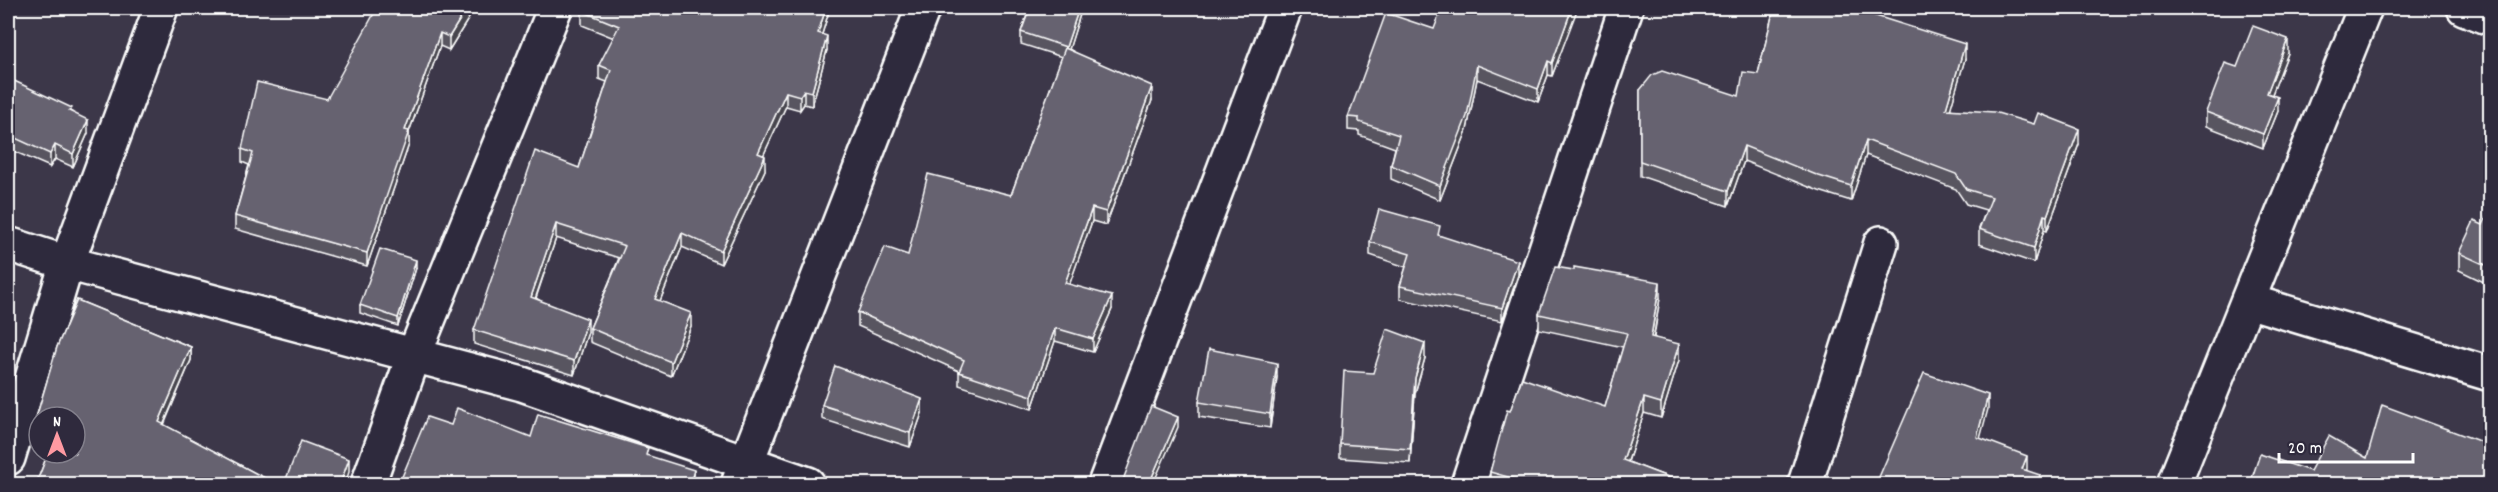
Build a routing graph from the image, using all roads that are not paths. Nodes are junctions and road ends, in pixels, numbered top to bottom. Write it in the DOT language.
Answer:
graph roads {
  1 [pos="161,8"];
  2 [pos="555,8"];
  3 [pos="923,8"];
  4 [pos="1286,8"];
  5 [pos="1626,8"];
  6 [pos="2365,8"];
  7 [pos="2464,8"];
  8 [pos="2490,18"];
  9 [pos="1881,243"];
  10 [pos="8,244"];
  11 [pos="67,263"];
  12 [pos="2248,301"];
  13 [pos="414,355"];
  14 [pos="2490,374"];
  15 [pos="8,458"];
  16 [pos="742,474"];
  17 [pos="368,484"];
  18 [pos="808,484"];
  19 [pos="1106,484"];
  20 [pos="1468,484"];
  21 [pos="1805,484"];
  22 [pos="2174,484"];
  1 -- 11 [label="street"];
  2 -- 13 [label="street"];
  3 -- 16 [label="street"];
  4 -- 19 [label="street"];
  5 -- 20 [label="street"];
  6 -- 12 [label="street"];
  7 -- 8 [label="street"];
  9 -- 21 [label="street"];
  10 -- 11 [label="street"];
  11 -- 13 [label="street"];
  11 -- 15 [label="street"];
  12 -- 14 [label="street"];
  12 -- 22 [label="street"];
  13 -- 16 [label="street"];
  13 -- 17 [label="street"];
  16 -- 18 [label="street"];
}
